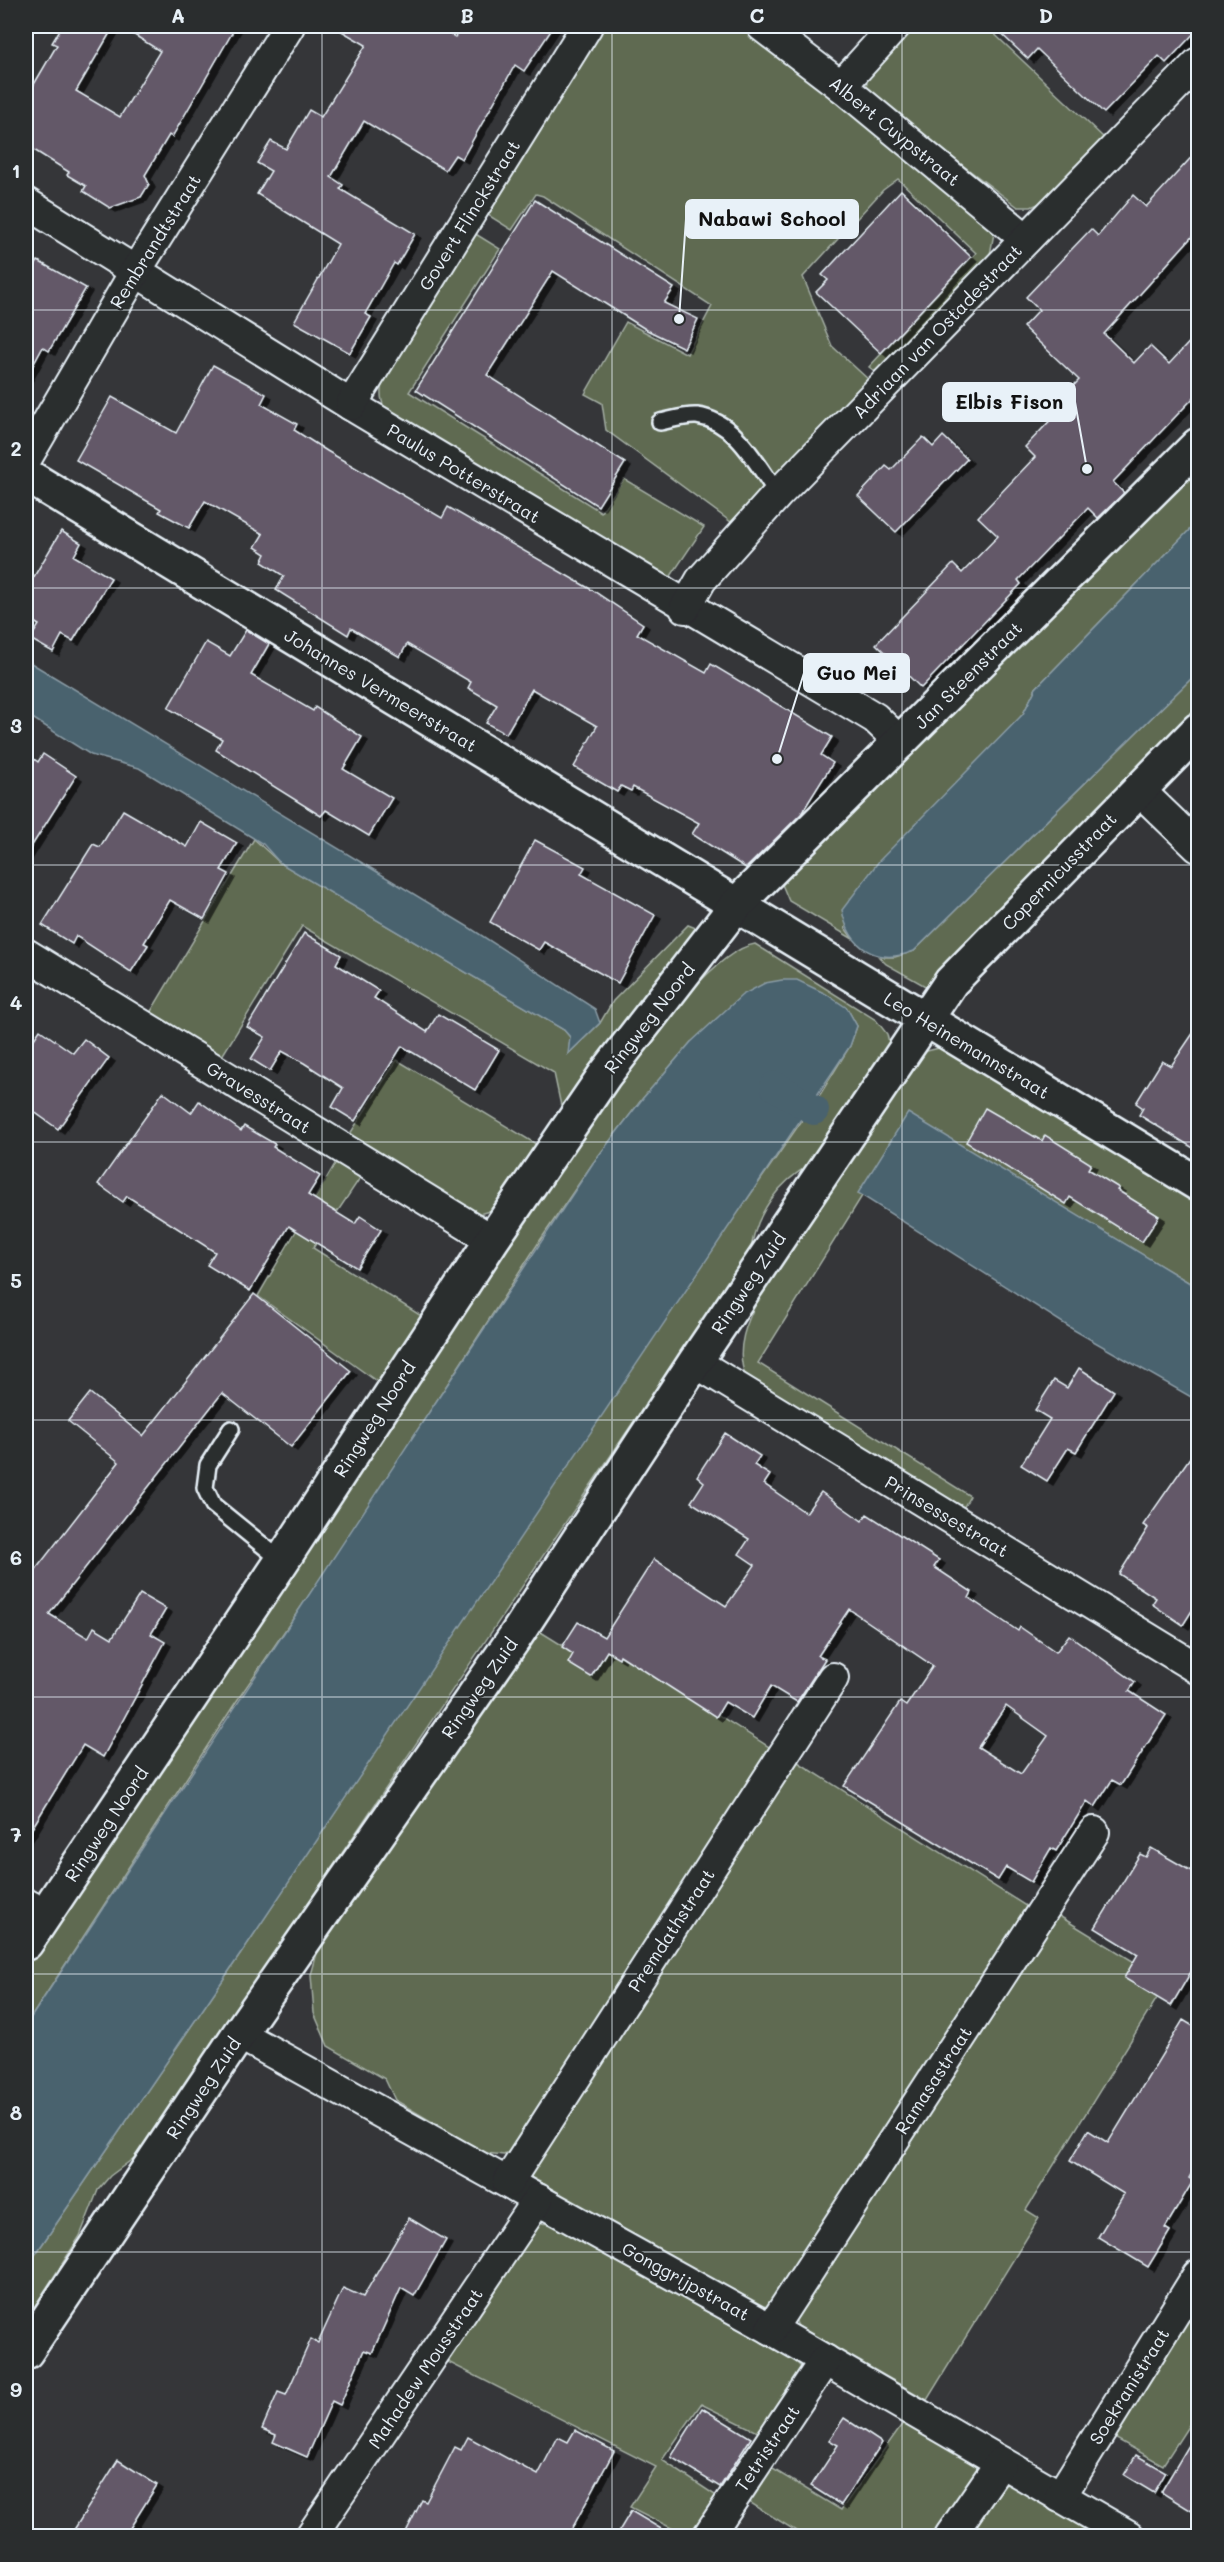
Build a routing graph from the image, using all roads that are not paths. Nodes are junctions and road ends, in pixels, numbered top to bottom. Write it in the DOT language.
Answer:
graph roads {
  1 [pos="289,26"];
  2 [pos="587,26"];
  3 [pos="762,26"];
  4 [pos="895,26"];
  5 [pos="1198,63"];
  6 [pos="841,86"];
  7 [pos="26,203"];
  8 [pos="1026,239"];
  9 [pos="135,272"];
  10 [pos="351,405"];
  11 [pos="660,422"];
  12 [pos="1198,445"];
  13 [pos="26,459"];
  14 [pos="26,475"];
  15 [pos="778,494"];
  16 [pos="685,608"];
  17 [pos="1198,730"];
  18 [pos="902,742"];
  19 [pos="1138,789"];
  20 [pos="1198,847"];
  21 [pos="736,904"];
  22 [pos="26,954"];
  23 [pos="926,1019"];
  24 [pos="1198,1184"];
  25 [pos="492,1240"];
  26 [pos="695,1362"];
  27 [pos="231,1429"];
  28 [pos="282,1561"];
  29 [pos="1198,1669"];
  30 [pos="833,1678"];
  31 [pos="1094,1832"];
  32 [pos="35,1909"];
  33 [pos="26,1943"];
  34 [pos="239,2034"];
  35 [pos="508,2182"];
  36 [pos="538,2199"];
  37 [pos="1198,2275"];
  38 [pos="771,2329"];
  39 [pos="26,2352"];
  40 [pos="825,2360"];
  41 [pos="1000,2462"];
  42 [pos="1060,2497"];
  43 [pos="311,2536"];
  44 [pos="708,2536"];
  45 [pos="950,2536"];
  46 [pos="1129,2536"];
  1 -- 9 [label="street, Rembrandtstraat"];
  2 -- 10 [label="street, Govert Flinckstraat"];
  3 -- 6 [label="street, Albert Cuypstraat"];
  4 -- 6 [label="street"];
  5 -- 8 [label="street, Adriaan van Ostadestraat"];
  6 -- 8 [label="street, Albert Cuypstraat"];
  7 -- 9 [label="street, Paulus Potterstraat"];
  8 -- 15 [label="street, Adriaan van Ostadestraat"];
  9 -- 10 [label="street, Paulus Potterstraat"];
  9 -- 13 [label="street, Rembrandtstraat"];
  10 -- 16 [label="street, Paulus Potterstraat"];
  11 -- 15 [label="lane"];
  12 -- 18 [label="street, Jan Steenstraat"];
  14 -- 21 [label="street, Johannes Vermeerstraat"];
  15 -- 16 [label="street, Adriaan van Ostadestraat"];
  16 -- 18 [label="street, Paulus Potterstraat"];
  17 -- 19 [label="street, Copernicusstraat"];
  18 -- 21 [label="street, Jan Steenstraat"];
  19 -- 20 [label="street"];
  19 -- 23 [label="street, Copernicusstraat"];
  21 -- 23 [label="street, Leo Heinemannstraat"];
  21 -- 25 [label="street, Ringweg Noord"];
  22 -- 25 [label="street, Gravesstraat"];
  23 -- 24 [label="street, Leo Heinemannstraat"];
  23 -- 26 [label="street, Ringweg Zuid"];
  25 -- 28 [label="street, Ringweg Noord"];
  26 -- 29 [label="street, Prinsessestraat"];
  26 -- 34 [label="street, Ringweg Zuid"];
  27 -- 28 [label="lane"];
  28 -- 32 [label="street, Ringweg Noord"];
  30 -- 35 [label="street, Premdathstraat"];
  31 -- 38 [label="street, Ramasastraat"];
  32 -- 33 [label="street, Ringweg Noord"];
  34 -- 35 [label="street, Gonggrijpstraat"];
  34 -- 39 [label="street, Ringweg Zuid"];
  35 -- 36 [label="street, Gonggrijpstraat"];
  36 -- 38 [label="street, Gonggrijpstraat"];
  36 -- 43 [label="street, Mahadew Mousstraat"];
  37 -- 42 [label="street, Soekranistraat"];
  38 -- 40 [label="street, Gonggrijpstraat"];
  40 -- 41 [label="street, Gonggrijpstraat"];
  40 -- 44 [label="street, Tetristraat"];
  41 -- 42 [label="street, Gonggrijpstraat"];
  41 -- 45 [label="street"];
  42 -- 46 [label="street, Gonggrijpstraat"];
}
